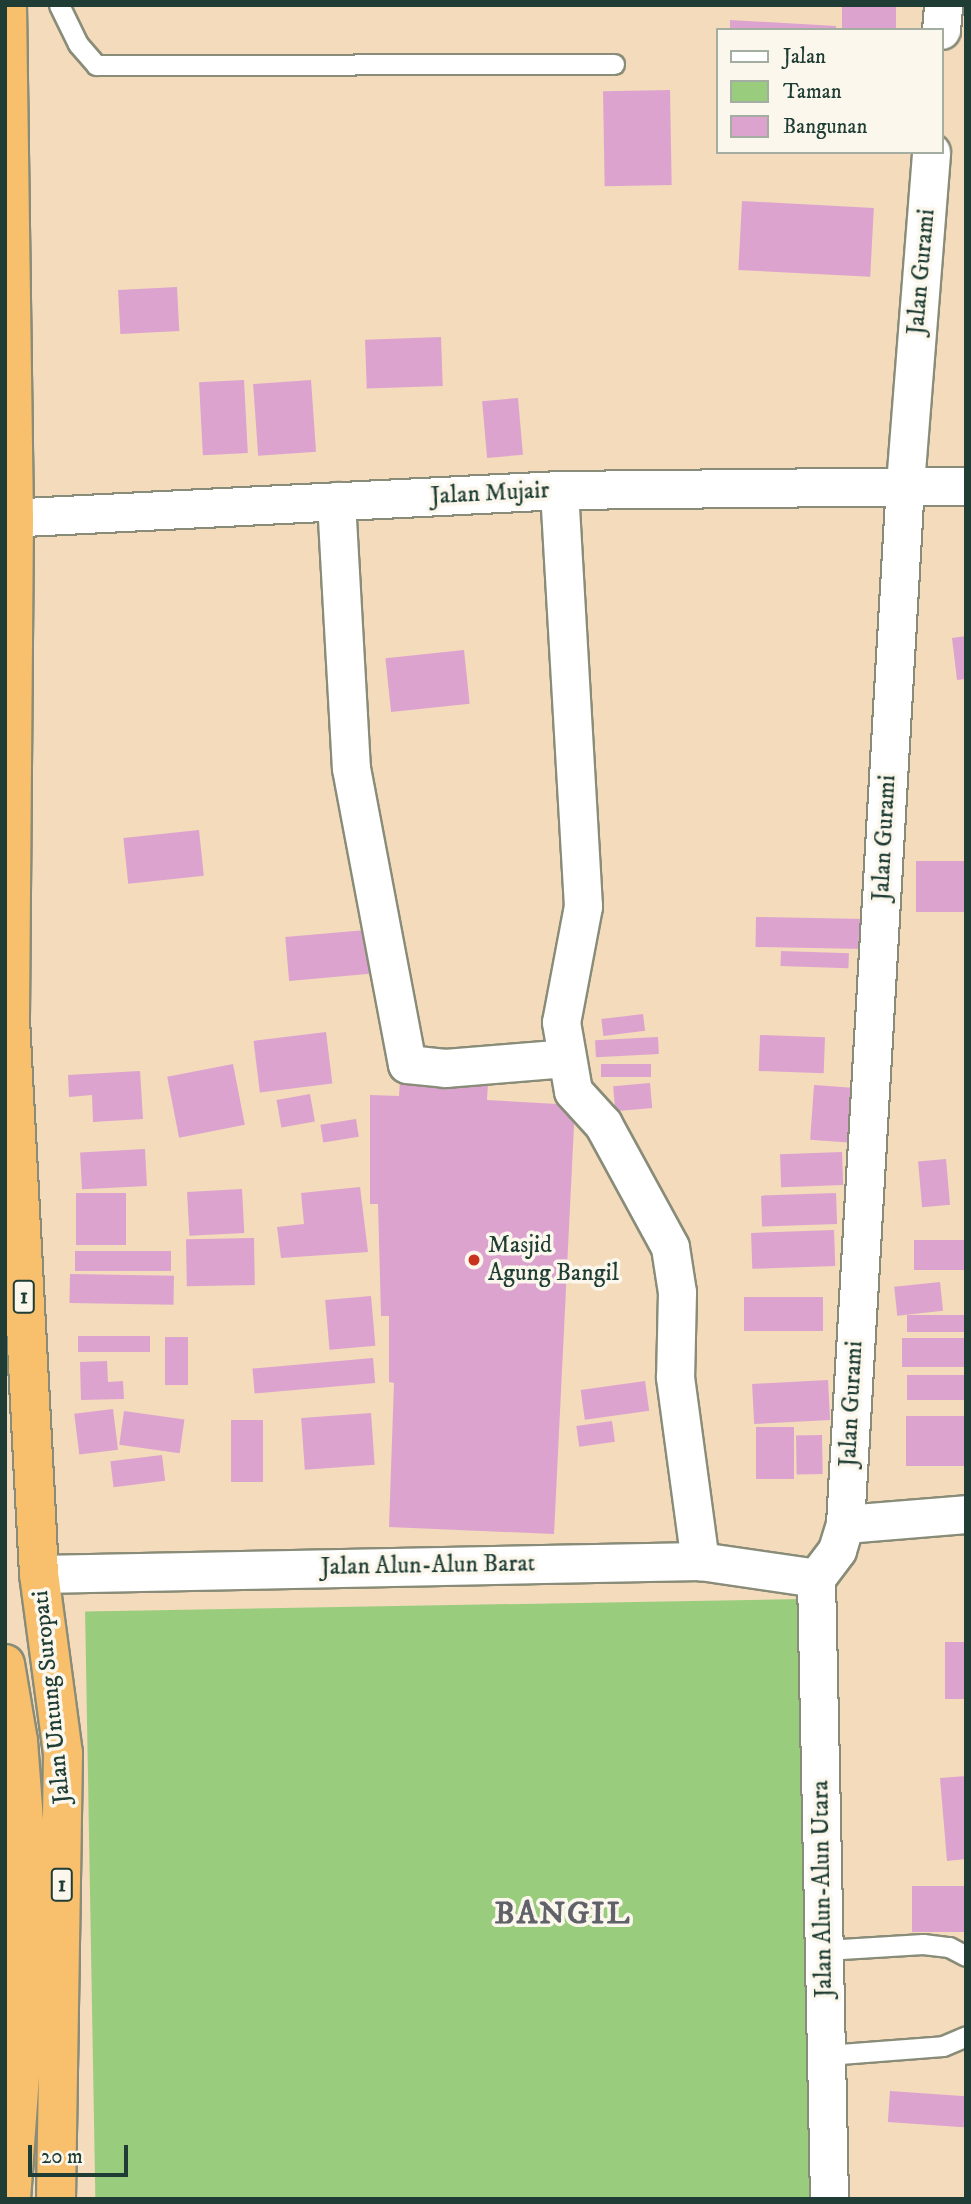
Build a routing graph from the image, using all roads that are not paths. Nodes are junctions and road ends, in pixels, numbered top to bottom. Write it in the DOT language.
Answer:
graph roads {
  1 [pos="7,5"];
  2 [pos="59,5"];
  3 [pos="943,5"];
  4 [pos="941,28"];
  5 [pos="614,64"];
  6 [pos="931,154"];
  7 [pos="905,484"];
  8 [pos="966,486"];
  9 [pos="559,490"];
  10 [pos="337,501"];
  11 [pos="10,518"];
  12 [pos="9,714"];
  13 [pos="8,855"];
  14 [pos="8,1034"];
  15 [pos="566,1058"];
  16 [pos="966,1514"];
  17 [pos="845,1524"];
  18 [pos="700,1561"];
  19 [pos="39,1574"];
  20 [pos="816,1578"];
  21 [pos="5,1664"];
  22 [pos="15,1898"];
  23 [pos="825,1950"];
  24 [pos="966,1956"];
  25 [pos="966,2036"];
  26 [pos="827,2055"];
  27 [pos="11,2199"];
  28 [pos="56,2199"];
  29 [pos="829,2199"];
  1 -- 11 [label="highway, 1"];
  2 -- 5 [label="lane"];
  3 -- 4 [label="street"];
  6 -- 7 [label="street, Jalan Gurami"];
  7 -- 8 [label="street, Jalan Mujair"];
  7 -- 9 [label="street, Jalan Mujair"];
  7 -- 17 [label="street, Jalan Gurami"];
  9 -- 10 [label="street, Jalan Mujair"];
  9 -- 15 [label="street"];
  10 -- 11 [label="street, Jalan Mujair"];
  10 -- 15 [label="street"];
  11 -- 12 [label="highway, 1"];
  12 -- 13 [label="highway, 1"];
  13 -- 14 [label="highway, 1"];
  14 -- 19 [label="highway, 1"];
  15 -- 18 [label="street"];
  16 -- 17 [label="street"];
  17 -- 20 [label="street, Jalan Gurami"];
  18 -- 19 [label="street, Jalan Alun-Alun Barat"];
  18 -- 20 [label="street, Jalan Alun-Alun Barat"];
  19 -- 28 [label="highway, Jalan Untung Suropati / 1"];
  20 -- 23 [label="street, Jalan Alun-Alun Utara"];
  21 -- 22 [label="highway, Jalan Untung Suropati / 1"];
  22 -- 27 [label="highway, Jalan Untung Suropati / 1"];
  23 -- 24 [label="lane"];
  23 -- 26 [label="street, Jalan Alun-Alun Utara"];
  25 -- 26 [label="lane"];
  26 -- 29 [label="street, Jalan Alun-Alun Utara"];
}
